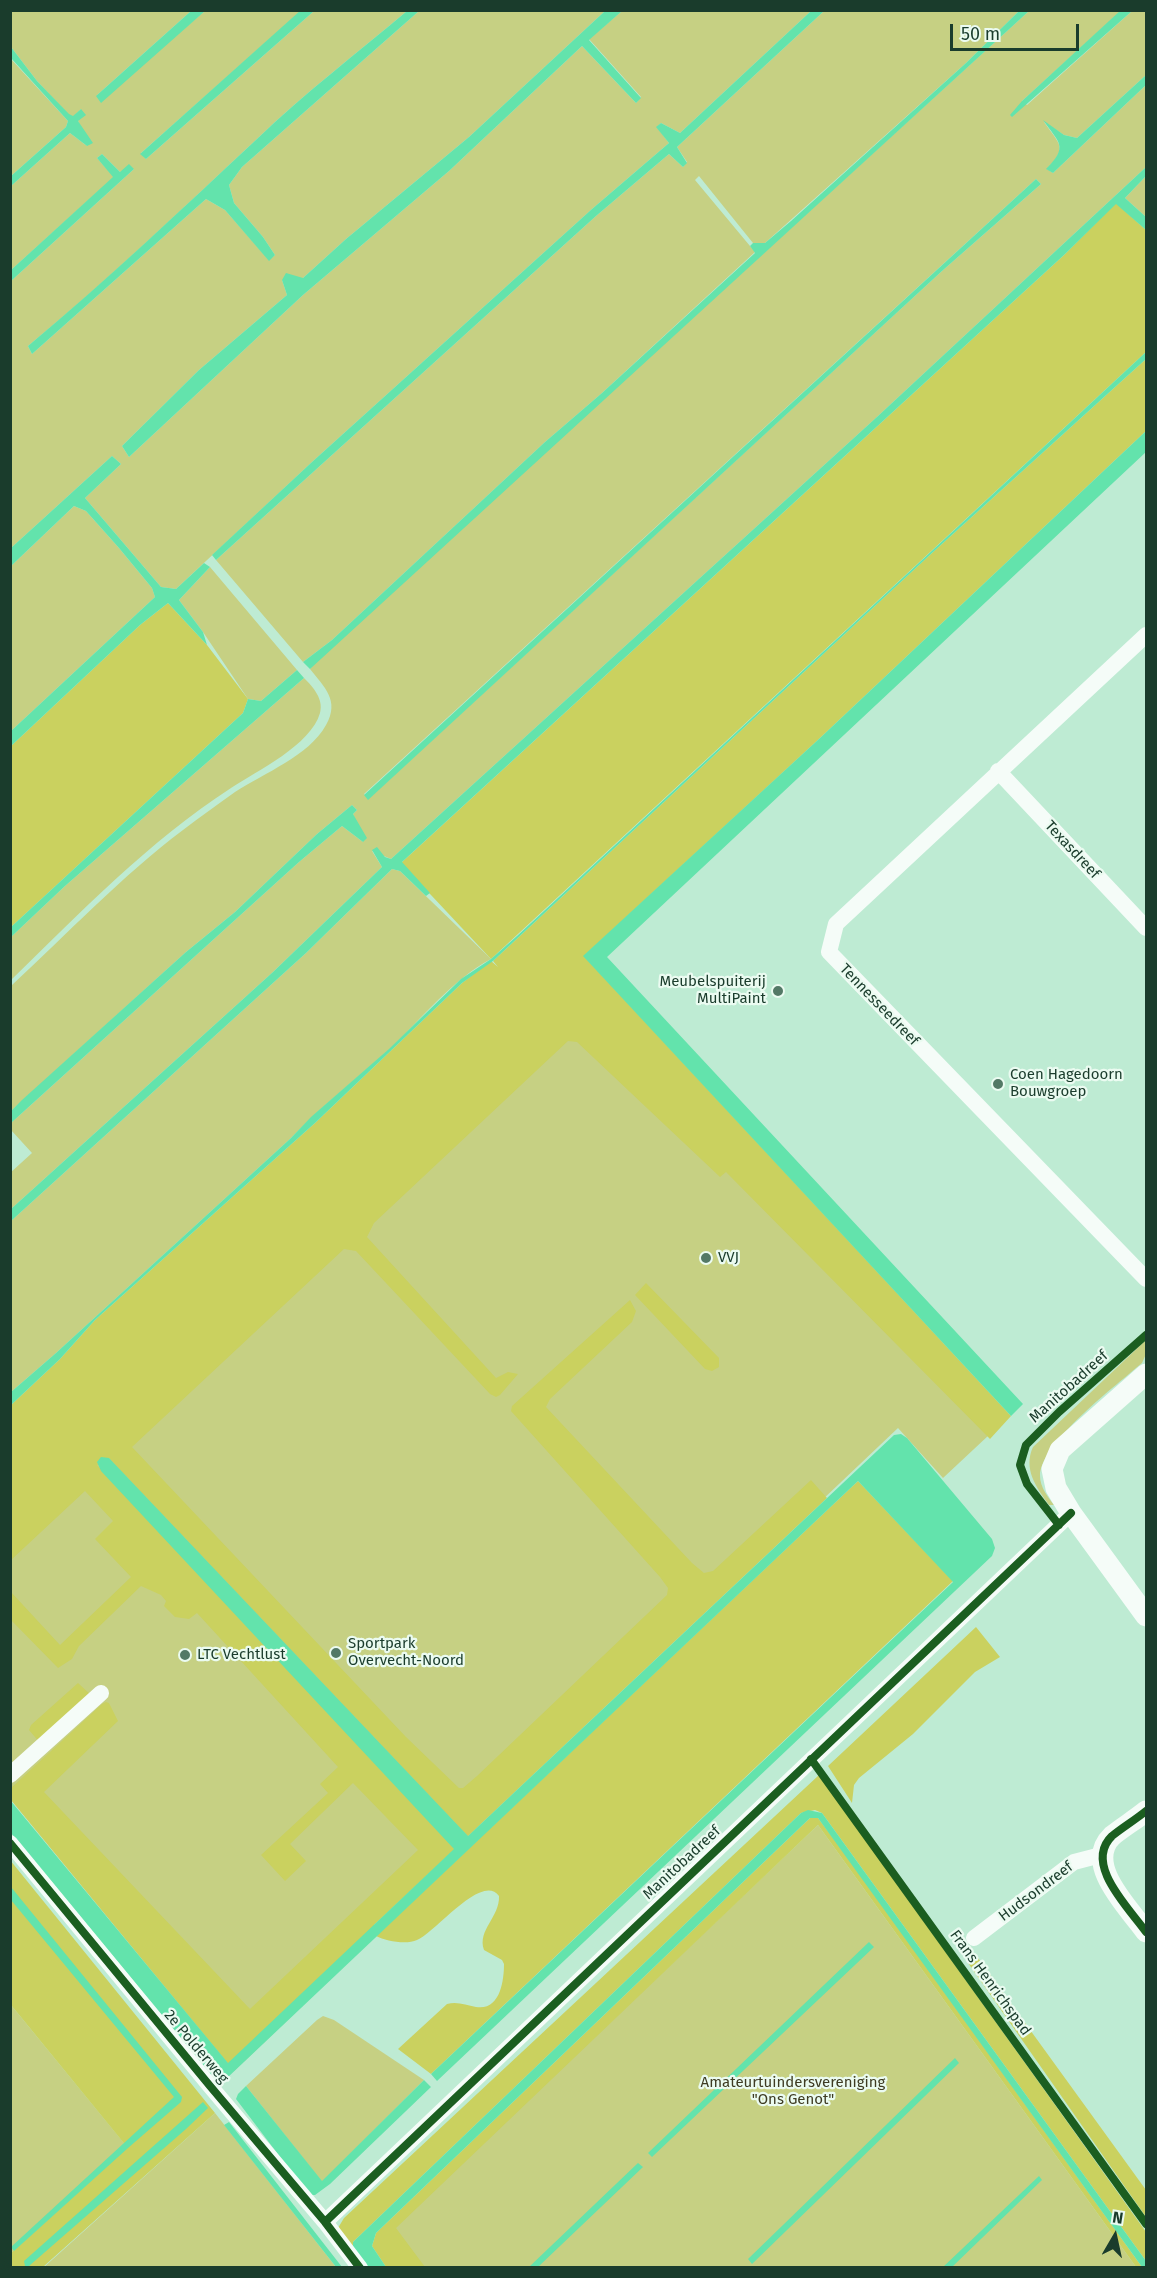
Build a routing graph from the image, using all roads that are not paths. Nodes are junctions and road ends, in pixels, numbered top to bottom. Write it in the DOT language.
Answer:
graph roads {
  1 [pos="1146,635"];
  2 [pos="998,771"];
  3 [pos="1146,928"];
  4 [pos="1146,1279"];
  5 [pos="1146,1374"];
  6 [pos="1071,1513"];
  7 [pos="1146,1616"];
  8 [pos="101,1693"];
  9 [pos="10,1776"];
  10 [pos="1146,1811"];
  11 [pos="10,1843"];
  12 [pos="1101,1855"];
  13 [pos="1146,1932"];
  14 [pos="975,1938"];
  15 [pos="325,2222"];
  16 [pos="360,2268"];
  1 -- 2 [label="street, Tennesseedreef"];
  2 -- 3 [label="street, Texasdreef"];
  2 -- 4 [label="street, Tennesseedreef"];
  5 -- 6 [label="street"];
  6 -- 7 [label="street"];
  6 -- 15 [label="street, Manitobadreef"];
  8 -- 9 [label="street"];
  10 -- 12 [label="street"];
  11 -- 15 [label="street, 2e Polderweg"];
  12 -- 13 [label="street"];
  12 -- 14 [label="street, Hudsondreef"];
  15 -- 16 [label="street, 2e Polderweg"];
}
